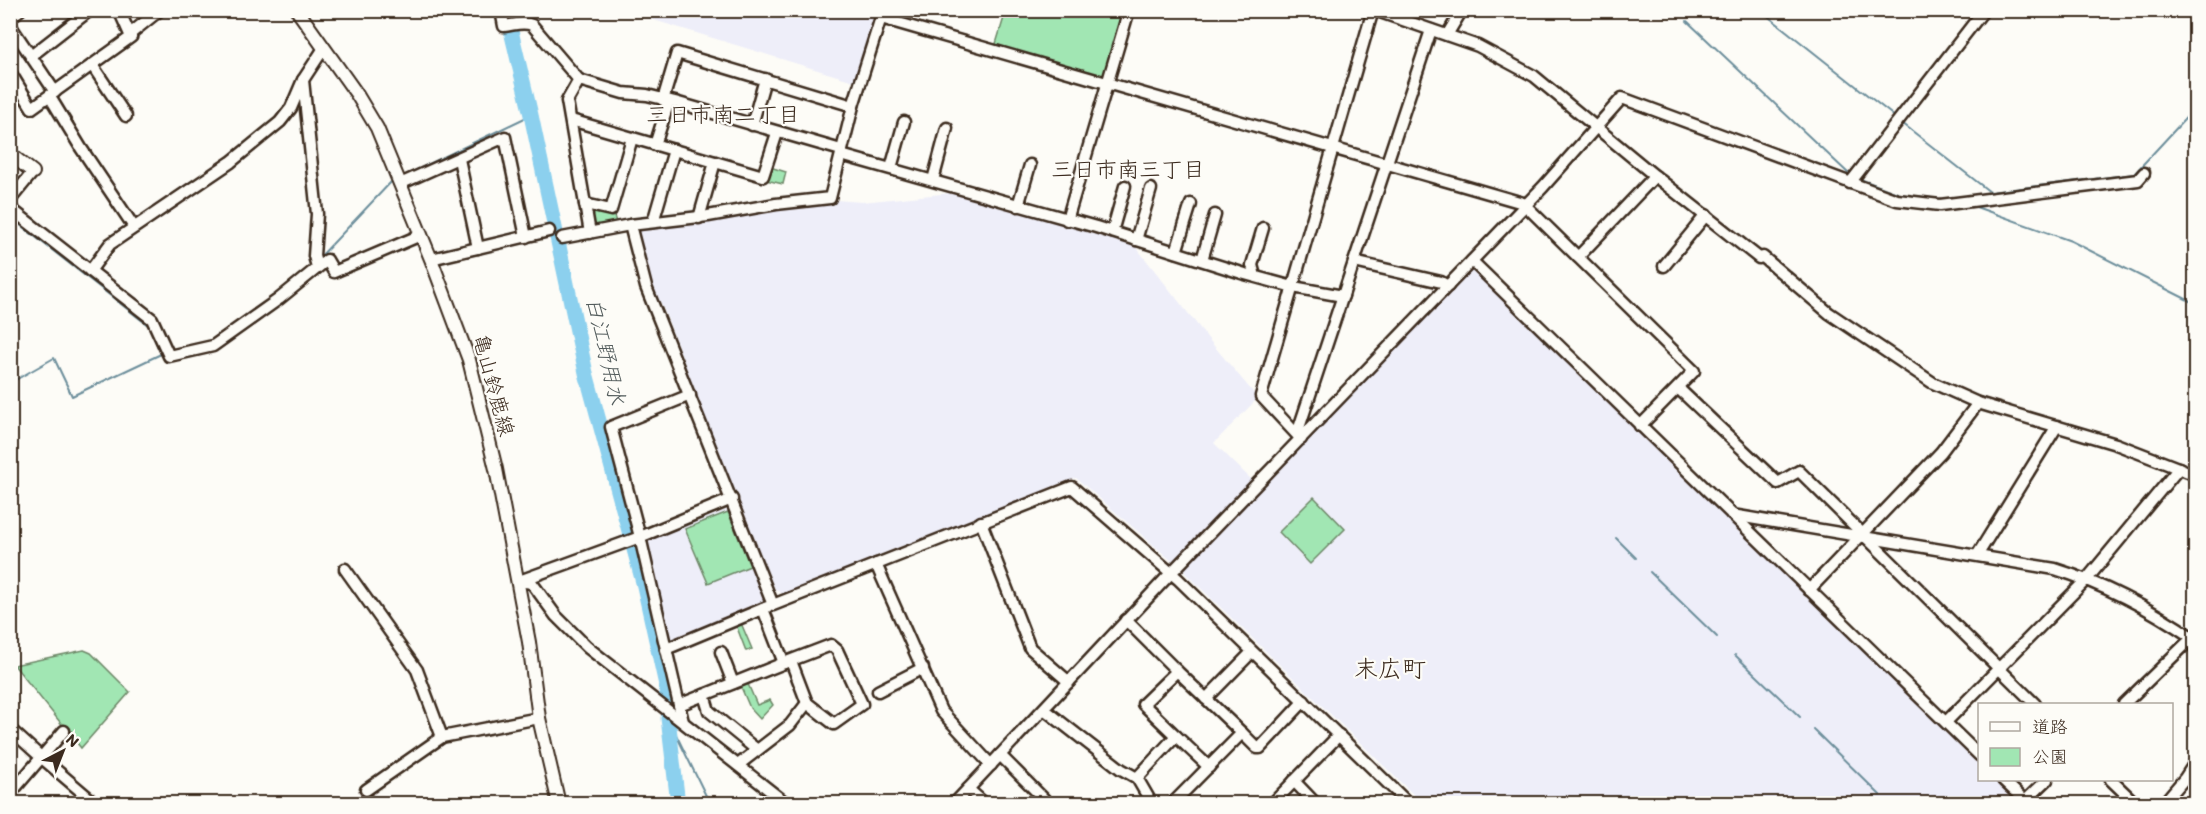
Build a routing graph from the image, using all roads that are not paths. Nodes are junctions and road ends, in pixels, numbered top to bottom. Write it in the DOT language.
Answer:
graph roads {
  1 [pos="20,10"];
  2 [pos="90,10"];
  3 [pos="119,10"];
  4 [pos="160,10"];
  5 [pos="297,10"];
  6 [pos="501,10"];
  7 [pos="1129,10"];
  8 [pos="1374,10"];
  9 [pos="1462,10"];
  10 [pos="1984,10"];
  11 [pos="882,14"];
  12 [pos="10,18"];
  13 [pos="10,25"];
  14 [pos="1431,30"];
  15 [pos="130,34"];
  16 [pos="1447,35"];
  17 [pos="324,48"];
  18 [pos="31,56"];
  19 [pos="92,65"];
  20 [pos="10,72"];
  21 [pos="765,79"];
  22 [pos="303,80"];
  23 [pos="579,80"];
  24 [pos="1108,83"];
  25 [pos="52,95"];
  26 [pos="666,100"];
  27 [pos="853,106"];
  28 [pos="126,116"];
  29 [pos="571,120"];
  30 [pos="904,122"];
  31 [pos="752,125"];
  32 [pos="1597,126"];
  33 [pos="947,128"];
  34 [pos="777,133"];
  35 [pos="632,138"];
  36 [pos="655,144"];
  37 [pos="674,150"];
  38 [pos="1334,150"];
  39 [pos="841,152"];
  40 [pos="10,154"];
  41 [pos="459,159"];
  42 [pos="715,162"];
  43 [pos="1030,165"];
  44 [pos="1385,165"];
  45 [pos="891,168"];
  46 [pos="33,172"];
  47 [pos="2144,173"];
  48 [pos="1655,176"];
  49 [pos="933,180"];
  50 [pos="1850,183"];
  51 [pos="400,184"];
  52 [pos="1125,186"];
  53 [pos="1151,189"];
  54 [pos="10,200"];
  55 [pos="585,204"];
  56 [pos="1191,204"];
  57 [pos="1525,205"];
  58 [pos="1018,206"];
  59 [pos="10,208"];
  60 [pos="1215,215"];
  61 [pos="1706,215"];
  62 [pos="699,218"];
  63 [pos="1067,220"];
  64 [pos="652,222"];
  65 [pos="630,225"];
  66 [pos="134,227"];
  67 [pos="1263,228"];
  68 [pos="549,231"];
  69 [pos="1112,232"];
  70 [pos="590,233"];
  71 [pos="421,235"];
  72 [pos="526,237"];
  73 [pos="562,238"];
  74 [pos="1136,240"];
  75 [pos="478,248"];
  76 [pos="1176,252"];
  77 [pos="1578,257"];
  78 [pos="431,259"];
  79 [pos="1202,260"];
  80 [pos="1472,261"];
  81 [pos="1354,262"];
  82 [pos="1664,266"];
  83 [pos="317,267"];
  84 [pos="90,271"];
  85 [pos="1255,276"];
  86 [pos="1448,286"];
  87 [pos="1293,287"];
  88 [pos="1343,296"];
  89 [pos="1678,387"];
  90 [pos="690,394"];
  91 [pos="1978,403"];
  92 [pos="1640,426"];
  93 [pos="2057,426"];
  94 [pos="1299,437"];
  95 [pos="2179,468"];
  96 [pos="2196,475"];
  97 [pos="732,499"];
  98 [pos="1732,515"];
  99 [pos="981,522"];
  100 [pos="1862,535"];
  101 [pos="635,539"];
  102 [pos="1978,554"];
  103 [pos="876,564"];
  104 [pos="345,569"];
  105 [pos="1171,573"];
  106 [pos="2087,579"];
  107 [pos="518,581"];
  108 [pos="1809,590"];
  109 [pos="768,607"];
  110 [pos="1126,620"];
  111 [pos="2194,639"];
  112 [pos="666,649"];
  113 [pos="1252,651"];
  114 [pos="721,652"];
  115 [pos="787,662"];
  116 [pos="922,668"];
  117 [pos="1998,669"];
  118 [pos="1177,671"];
  119 [pos="1069,682"];
  120 [pos="733,683"];
  121 [pos="878,691"];
  122 [pos="704,695"];
  123 [pos="1206,699"];
  124 [pos="1304,701"];
  125 [pos="2033,703"];
  126 [pos="2126,703"];
  127 [pos="807,704"];
  128 [pos="679,705"];
  129 [pos="1044,710"];
  130 [pos="539,718"];
  131 [pos="683,722"];
  132 [pos="1946,722"];
  133 [pos="10,729"];
  134 [pos="64,730"];
  135 [pos="1242,733"];
  136 [pos="1339,735"];
  137 [pos="1176,736"];
  138 [pos="442,737"];
  139 [pos="757,750"];
  140 [pos="1978,754"];
  141 [pos="1000,755"];
  142 [pos="42,758"];
  143 [pos="2195,762"];
  144 [pos="738,765"];
  145 [pos="991,765"];
  146 [pos="1209,767"];
  147 [pos="1137,778"];
  148 [pos="1294,781"];
  149 [pos="2004,781"];
  150 [pos="2046,781"];
  151 [pos="2112,781"];
  152 [pos="969,789"];
  153 [pos="366,790"];
  154 [pos="10,794"];
  155 [pos="10,799"];
  156 [pos="2023,802"];
  157 [pos="16,804"];
  158 [pos="96,804"];
  159 [pos="559,804"];
  160 [pos="786,804"];
  161 [pos="954,804"];
  162 [pos="984,804"];
  163 [pos="1049,804"];
  164 [pos="1152,804"];
  165 [pos="1172,804"];
  166 [pos="1272,804"];
  167 [pos="1316,804"];
  168 [pos="1409,804"];
  169 [pos="2136,804"];
  170 [pos="2163,804"];
  1 -- 12 [label="street"];
  2 -- 18 [label="street"];
  3 -- 15 [label="street"];
  4 -- 15 [label="street"];
  5 -- 17 [label="main road, 亀山鈴鹿線"];
  6 -- 23 [label="street"];
  7 -- 24 [label="street"];
  8 -- 14 [label="street"];
  8 -- 38 [label="street"];
  9 -- 16 [label="street"];
  10 -- 50 [label="street"];
  11 -- 24 [label="street"];
  11 -- 27 [label="street"];
  13 -- 18 [label="street"];
  14 -- 16 [label="street"];
  14 -- 44 [label="street"];
  15 -- 19 [label="street"];
  16 -- 32 [label="street"];
  17 -- 22 [label="street"];
  17 -- 51 [label="main road, 亀山鈴鹿線"];
  18 -- 25 [label="street"];
  19 -- 25 [label="street"];
  19 -- 28 [label="street"];
  20 -- 25 [label="street"];
  21 -- 26 [label="street"];
  21 -- 27 [label="street"];
  21 -- 31 [label="street"];
  22 -- 66 [label="street"];
  22 -- 83 [label="street"];
  23 -- 26 [label="street"];
  23 -- 29 [label="street"];
  24 -- 38 [label="street"];
  24 -- 63 [label="street"];
  25 -- 66 [label="street"];
  26 -- 31 [label="street"];
  26 -- 36 [label="street"];
  27 -- 39 [label="street"];
  29 -- 35 [label="street"];
  29 -- 55 [label="street"];
  30 -- 45 [label="street"];
  31 -- 34 [label="street"];
  32 -- 48 [label="street"];
  32 -- 50 [label="street"];
  32 -- 57 [label="street"];
  33 -- 49 [label="street"];
  34 -- 39 [label="street"];
  34 -- 42 [label="street"];
  35 -- 36 [label="street"];
  35 -- 55 [label="street"];
  36 -- 37 [label="street"];
  37 -- 42 [label="street"];
  37 -- 64 [label="street"];
  38 -- 44 [label="street"];
  38 -- 87 [label="street"];
  39 -- 45 [label="street"];
  39 -- 62 [label="street"];
  40 -- 46 [label="main road"];
  41 -- 51 [label="street"];
  41 -- 72 [label="street"];
  41 -- 75 [label="street"];
  42 -- 62 [label="street"];
  43 -- 58 [label="street"];
  44 -- 57 [label="street"];
  44 -- 81 [label="street"];
  45 -- 49 [label="street"];
  46 -- 54 [label="street"];
  47 -- 50 [label="street"];
  48 -- 61 [label="street"];
  48 -- 77 [label="street"];
  49 -- 58 [label="street"];
  51 -- 71 [label="main road, 亀山鈴鹿線"];
  52 -- 69 [label="street"];
  53 -- 74 [label="street"];
  55 -- 70 [label="street"];
  56 -- 76 [label="street"];
  57 -- 77 [label="street"];
  57 -- 80 [label="street"];
  58 -- 63 [label="street"];
  59 -- 84 [label="street"];
  60 -- 79 [label="street"];
  61 -- 82 [label="street"];
  61 -- 91 [label="street"];
  62 -- 64 [label="street"];
  63 -- 69 [label="street"];
  64 -- 65 [label="street"];
  65 -- 70 [label="street"];
  65 -- 90 [label="street"];
  66 -- 84 [label="street"];
  67 -- 85 [label="street"];
  68 -- 72 [label="street"];
  69 -- 74 [label="street"];
  70 -- 73 [label="street"];
  71 -- 78 [label="main road, 亀山鈴鹿線"];
  71 -- 83 [label="street"];
  72 -- 75 [label="street"];
  74 -- 76 [label="street"];
  75 -- 78 [label="street"];
  76 -- 79 [label="street"];
  77 -- 89 [label="street"];
  78 -- 107 [label="main road, 亀山鈴鹿線"];
  79 -- 85 [label="street"];
  80 -- 86 [label="street"];
  80 -- 92 [label="street"];
  81 -- 86 [label="street"];
  81 -- 88 [label="street"];
  83 -- 84 [label="street"];
  85 -- 87 [label="street"];
  86 -- 94 [label="street"];
  87 -- 88 [label="street"];
  87 -- 94 [label="street"];
  88 -- 94 [label="street"];
  89 -- 92 [label="street"];
  89 -- 100 [label="street"];
  90 -- 97 [label="street"];
  90 -- 101 [label="street"];
  91 -- 93 [label="street"];
  91 -- 100 [label="street"];
  92 -- 98 [label="street"];
  93 -- 95 [label="street"];
  93 -- 102 [label="street"];
  94 -- 105 [label="street"];
  95 -- 96 [label="street"];
  95 -- 106 [label="street"];
  97 -- 101 [label="street"];
  97 -- 109 [label="street"];
  98 -- 100 [label="street"];
  98 -- 108 [label="street"];
  99 -- 103 [label="street"];
  99 -- 105 [label="street"];
  99 -- 119 [label="street"];
  100 -- 102 [label="street"];
  100 -- 108 [label="street"];
  100 -- 117 [label="street"];
  101 -- 107 [label="street"];
  101 -- 112 [label="street"];
  102 -- 106 [label="street"];
  103 -- 109 [label="street"];
  103 -- 116 [label="street"];
  104 -- 138 [label="street"];
  105 -- 110 [label="street"];
  105 -- 113 [label="street"];
  106 -- 111 [label="street"];
  106 -- 117 [label="street"];
  107 -- 130 [label="main road, 亀山鈴鹿線"];
  107 -- 131 [label="street"];
  108 -- 132 [label="street"];
  109 -- 112 [label="street"];
  109 -- 115 [label="street"];
  110 -- 118 [label="street"];
  110 -- 119 [label="street"];
  111 -- 126 [label="street"];
  112 -- 128 [label="street"];
  113 -- 123 [label="street"];
  113 -- 124 [label="street"];
  114 -- 120 [label="street"];
  115 -- 120 [label="street"];
  115 -- 127 [label="street"];
  115 -- 127 [label="street"];
  116 -- 121 [label="street"];
  116 -- 145 [label="street"];
  117 -- 125 [label="street"];
  117 -- 132 [label="street"];
  118 -- 123 [label="street"];
  118 -- 137 [label="street"];
  119 -- 129 [label="street"];
  120 -- 122 [label="street"];
  122 -- 128 [label="street"];
  122 -- 139 [label="street"];
  123 -- 135 [label="street"];
  124 -- 135 [label="street"];
  124 -- 136 [label="street"];
  127 -- 139 [label="street"];
  128 -- 131 [label="street"];
  129 -- 141 [label="street"];
  129 -- 147 [label="street"];
  130 -- 138 [label="street"];
  130 -- 159 [label="main road, 亀山鈴鹿線"];
  131 -- 144 [label="street"];
  132 -- 140 [label="street"];
  133 -- 142 [label="street"];
  134 -- 142 [label="street"];
  135 -- 146 [label="street"];
  136 -- 148 [label="street"];
  136 -- 168 [label="street"];
  137 -- 146 [label="street"];
  137 -- 147 [label="street"];
  138 -- 153 [label="street"];
  139 -- 144 [label="street"];
  141 -- 145 [label="street"];
  141 -- 163 [label="street"];
  142 -- 154 [label="street"];
  142 -- 158 [label="street"];
  143 -- 170 [label="street"];
  144 -- 160 [label="street"];
  145 -- 152 [label="street"];
  146 -- 165 [label="street"];
  147 -- 164 [label="street"];
  148 -- 166 [label="street"];
  148 -- 167 [label="street"];
  149 -- 156 [label="street"];
  150 -- 156 [label="street"];
  151 -- 169 [label="street"];
  152 -- 161 [label="street"];
  152 -- 162 [label="street"];
  155 -- 157 [label="street"];
}
